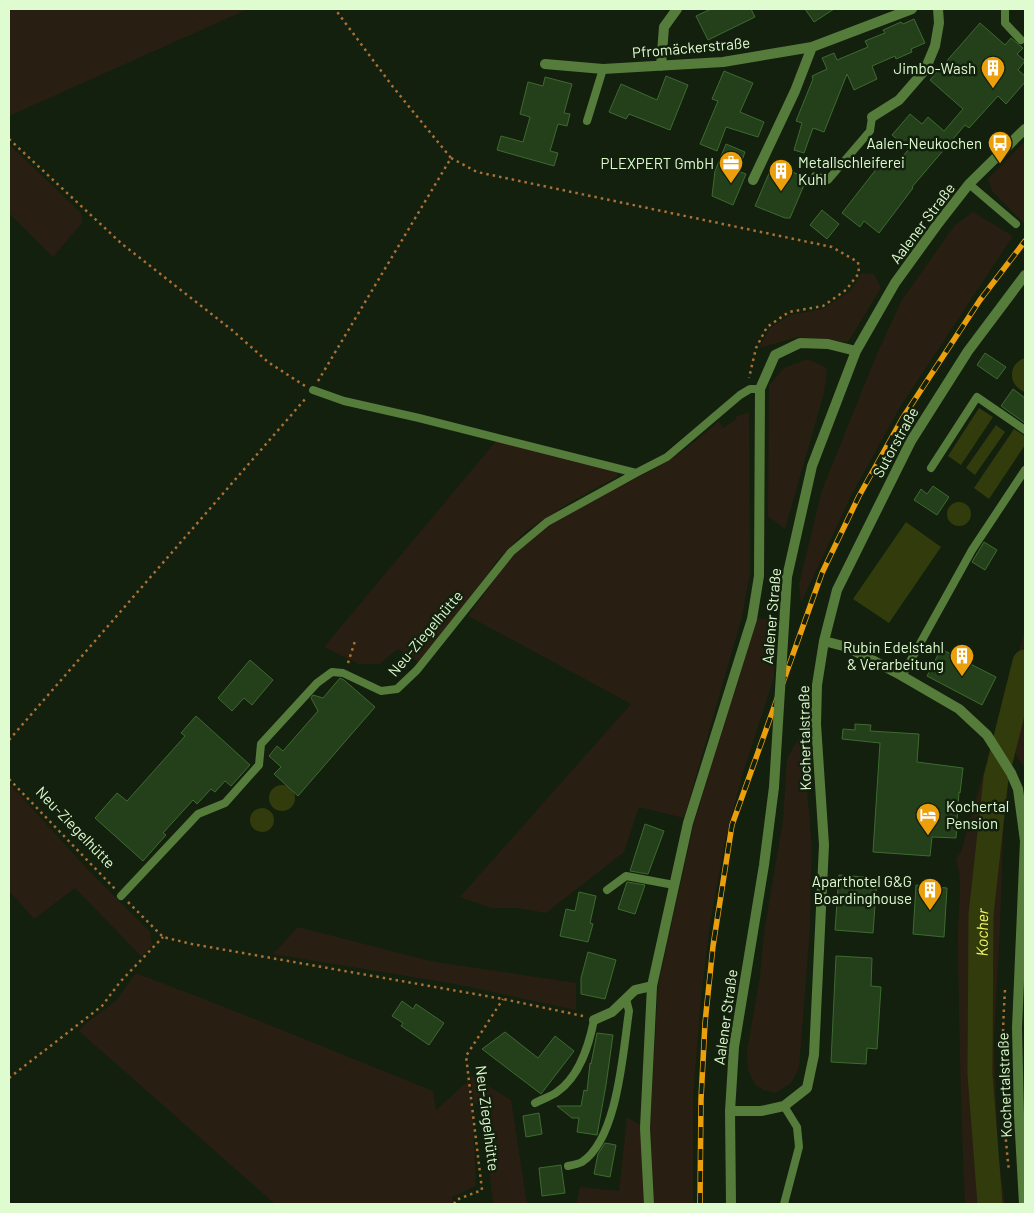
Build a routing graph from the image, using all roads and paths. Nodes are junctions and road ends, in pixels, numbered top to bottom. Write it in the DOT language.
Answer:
graph roads {
  1 [pos="335,9"];
  2 [pos="677,9"];
  3 [pos="912,9"];
  4 [pos="938,9"];
  5 [pos="1005,9"];
  6 [pos="1021,40"];
  7 [pos="812,47"];
  8 [pos="545,64"];
  9 [pos="661,66"];
  10 [pos="602,69"];
  11 [pos="872,117"];
  12 [pos="586,121"];
  13 [pos="1025,130"];
  14 [pos="9,139"];
  15 [pos="451,158"];
  16 [pos="815,176"];
  17 [pos="753,180"];
  18 [pos="970,184"];
  19 [pos="1016,224"];
  20 [pos="1025,275"];
  21 [pos="856,351"];
  22 [pos="755,389"];
  23 [pos="313,390"];
  24 [pos="1025,430"];
  25 [pos="931,468"];
  26 [pos="1025,470"];
  27 [pos="636,473"];
  28 [pos="355,641"];
  29 [pos="824,642"];
  30 [pos="343,673"];
  31 [pos="902,676"];
  32 [pos="9,740"];
  33 [pos="9,779"];
  34 [pos="1021,787"];
  35 [pos="674,885"];
  36 [pos="607,890"];
  37 [pos="121,896"];
  38 [pos="163,937"];
  39 [pos="652,986"];
  40 [pos="503,999"];
  41 [pos="626,999"];
  42 [pos="594,1020"];
  43 [pos="9,1078"];
  44 [pos="536,1103"];
  45 [pos="784,1106"];
  46 [pos="730,1111"];
  47 [pos="568,1166"];
  48 [pos="454,1204"];
  49 [pos="649,1204"];
  50 [pos="731,1204"];
  51 [pos="784,1204"];
  52 [pos="1024,1204"];
  1 -- 15 [label="path"];
  2 -- 9 [label="street"];
  3 -- 7 [label="street, Pfromäckerstraße"];
  4 -- 11 [label="street"];
  5 -- 6 [label="lane"];
  7 -- 9 [label="street, Pfromäckerstraße"];
  7 -- 17 [label="street"];
  8 -- 10 [label="street, Pfromäckerstraße"];
  9 -- 10 [label="street, Pfromäckerstraße"];
  10 -- 12 [label="lane"];
  11 -- 16 [label="lane"];
  13 -- 18 [label="street, Aalener Straße"];
  14 -- 23 [label="path"];
  15 -- 22 [label="path"];
  15 -- 23 [label="path"];
  18 -- 19 [label="lane"];
  18 -- 21 [label="street, Aalener Straße"];
  20 -- 29 [label="street, Sutorstraße"];
  21 -- 22 [label="street"];
  21 -- 46 [label="street, Aalener Straße, bridge"];
  22 -- 27 [label="lane, Neu-Ziegelhütte"];
  22 -- 35 [label="street"];
  23 -- 27 [label="lane"];
  23 -- 32 [label="path"];
  24 -- 25 [label="lane"];
  26 -- 31 [label="lane"];
  27 -- 30 [label="lane, Neu-Ziegelhütte"];
  28 -- 30 [label="path"];
  29 -- 31 [label="street, Kochertalstraße"];
  29 -- 45 [label="street, Kochertalstraße"];
  30 -- 37 [label="lane"];
  31 -- 34 [label="street, Kochertalstraße"];
  33 -- 37 [label="path, Neu-Ziegelhütte"];
  34 -- 52 [label="street, Kochertalstraße"];
  35 -- 36 [label="lane"];
  35 -- 39 [label="street"];
  37 -- 38 [label="path, Neu-Ziegelhütte"];
  38 -- 40 [label="path"];
  38 -- 43 [label="path"];
  39 -- 41 [label="street"];
  39 -- 49 [label="street"];
  40 -- 42 [label="path"];
  40 -- 48 [label="path, Neu-Ziegelhütte"];
  41 -- 42 [label="street"];
  41 -- 47 [label="lane"];
  42 -- 44 [label="lane"];
  45 -- 46 [label="street, Kochertalstraße"];
  45 -- 51 [label="lane"];
  46 -- 50 [label="street, Aalener Straße"];
}
